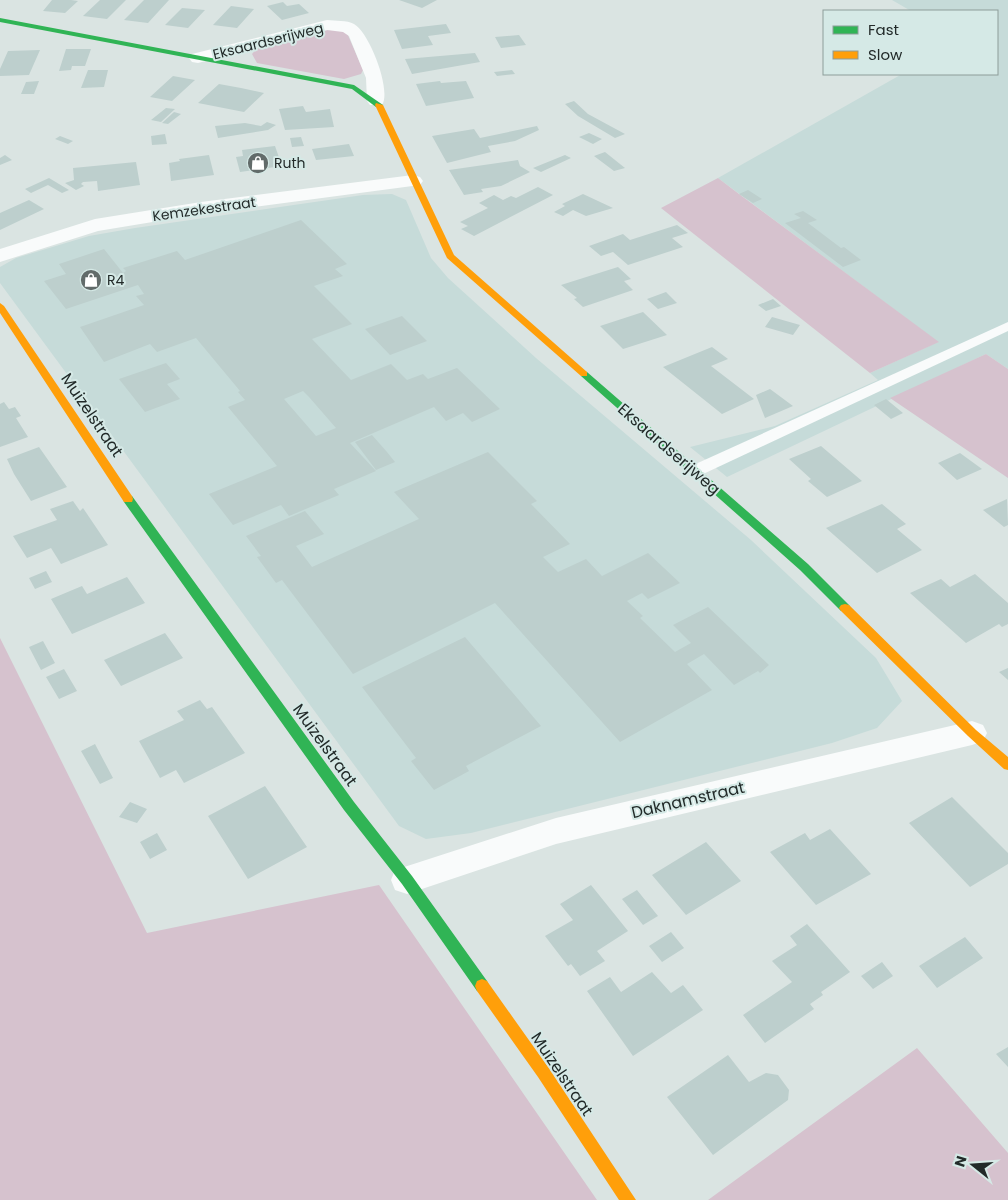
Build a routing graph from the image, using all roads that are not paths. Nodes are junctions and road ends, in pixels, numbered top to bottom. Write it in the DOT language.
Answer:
graph roads {
  1 [pos="0,20"];
  2 [pos="198,58"];
  3 [pos="376,101"];
  4 [pos="413,181"];
  5 [pos="0,256"];
  6 [pos="0,306"];
  7 [pos="1008,326"];
  8 [pos="695,471"];
  9 [pos="972,733"];
  10 [pos="1008,765"];
  11 [pos="407,880"];
  12 [pos="628,1200"];
  1 -- 2 [label="street, Eksaardserijweg"];
  2 -- 3 [label="street, Eksaardserijweg"];
  2 -- 3 [label="street, Eksaardserijweg"];
  3 -- 4 [label="street, Eksaardserijweg"];
  4 -- 5 [label="street, Kemzekestraat"];
  4 -- 8 [label="street, Eksaardserijweg"];
  6 -- 11 [label="street, Muizelstraat"];
  7 -- 8 [label="lane"];
  8 -- 9 [label="street, Eksaardserijweg"];
  9 -- 10 [label="street, Eksaardserijweg"];
  9 -- 11 [label="street, Daknamstraat"];
  11 -- 12 [label="street, Muizelstraat"];
}
